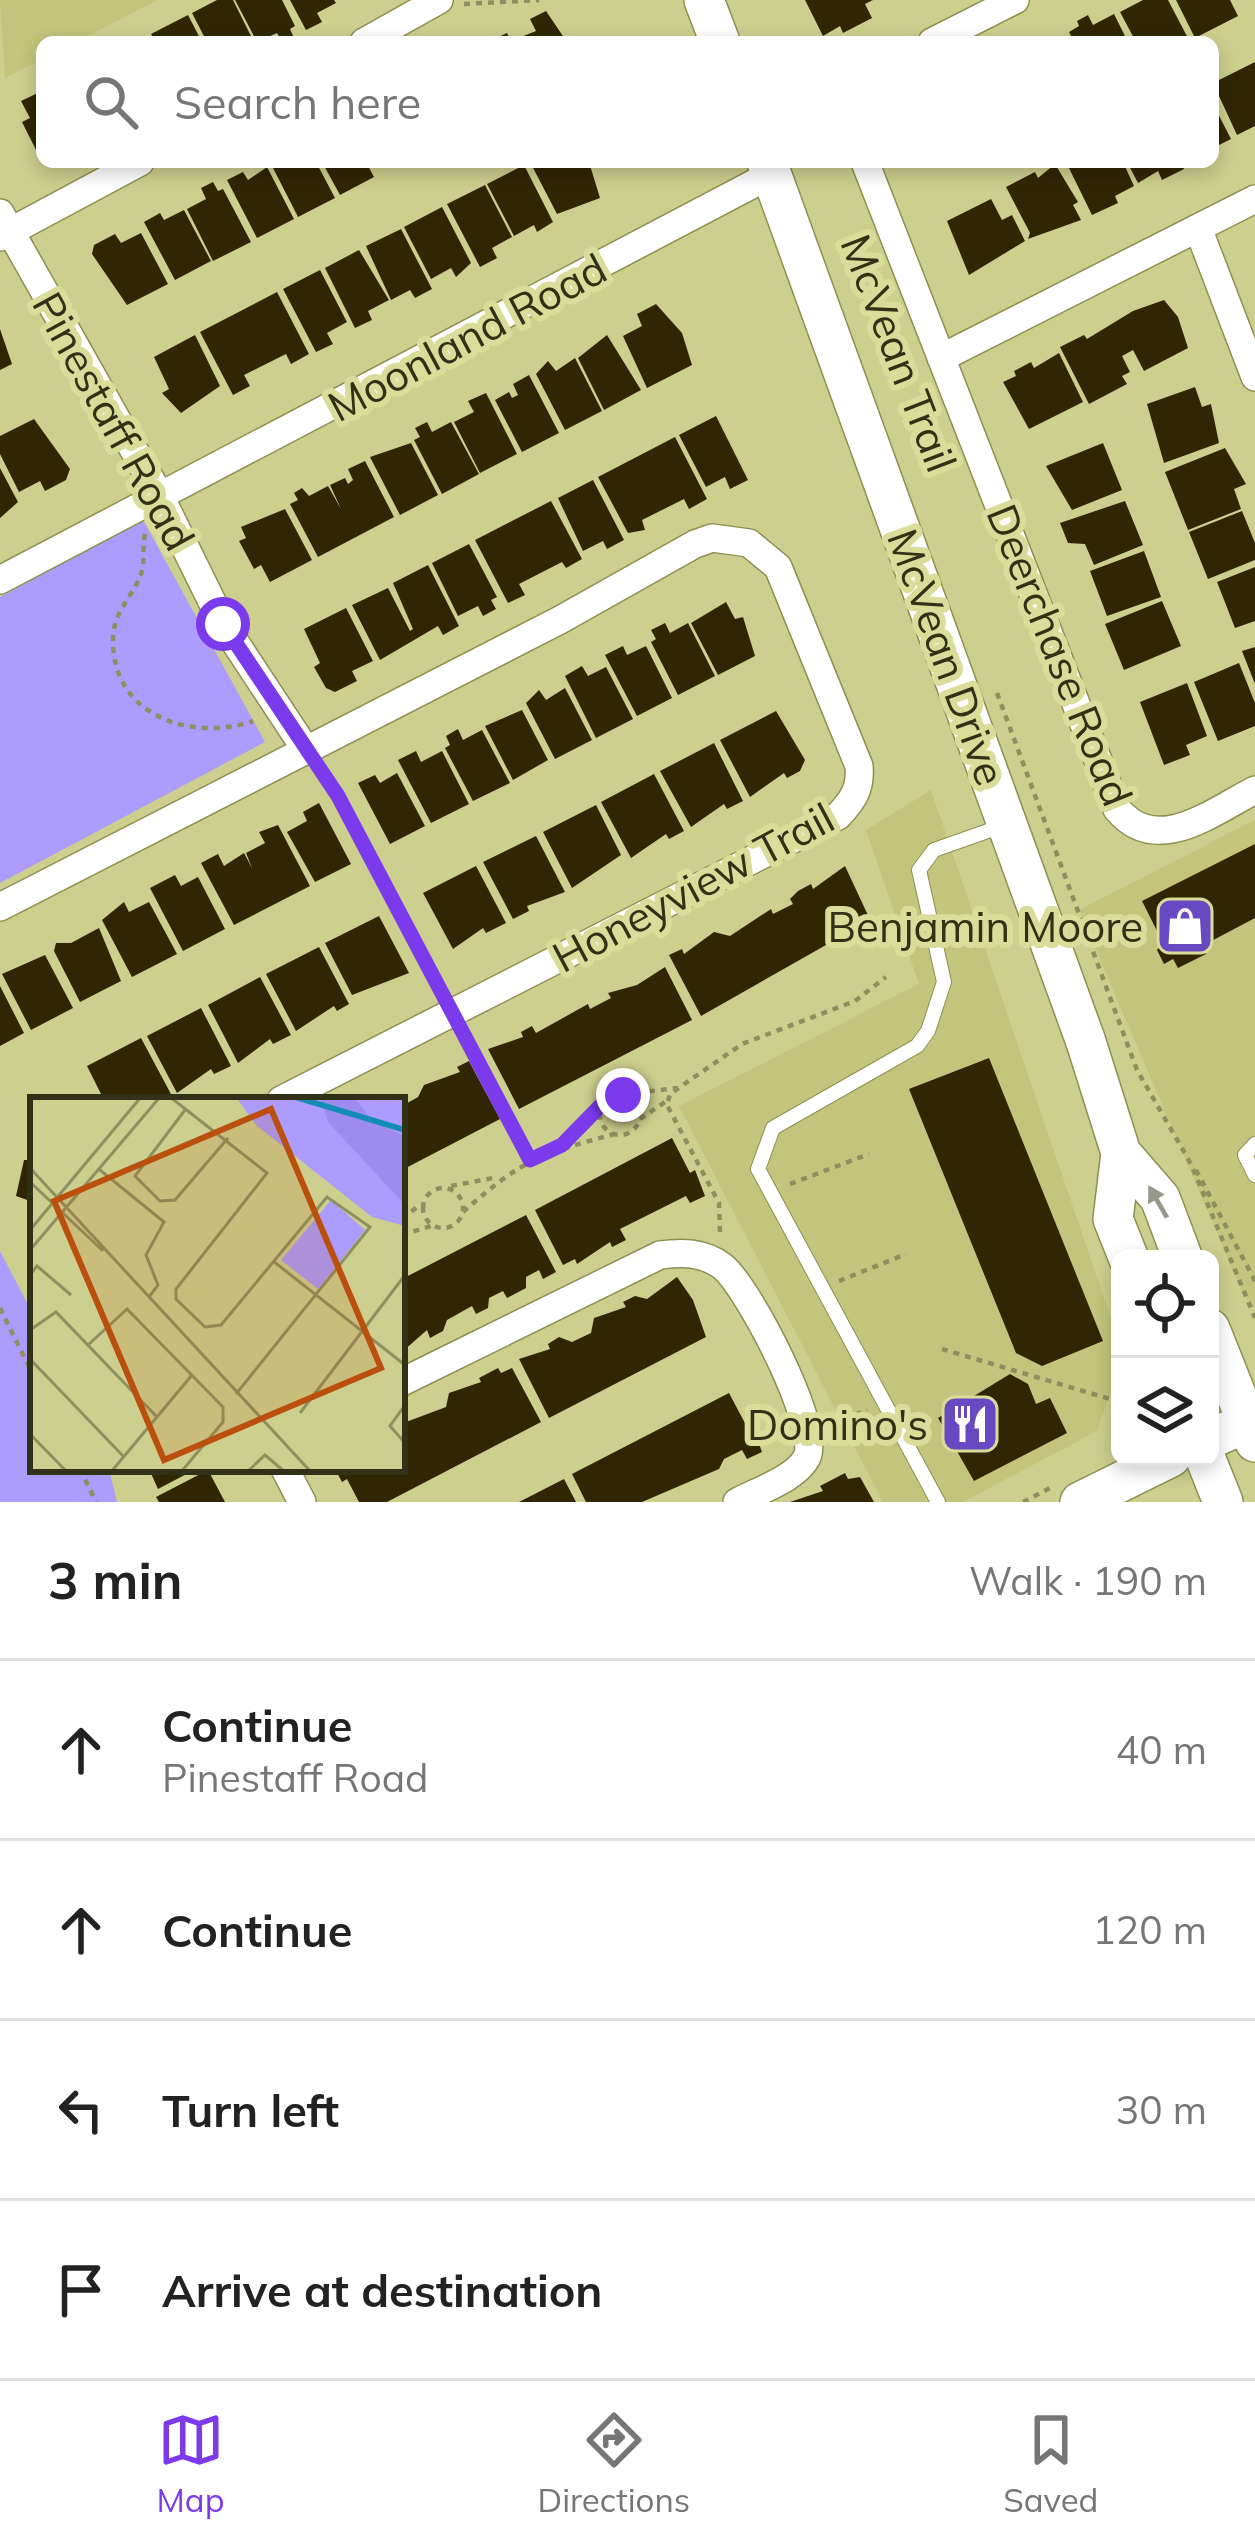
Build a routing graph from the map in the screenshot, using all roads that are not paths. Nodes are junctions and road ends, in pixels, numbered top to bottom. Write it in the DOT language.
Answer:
graph roads {
  1 [pos="704,0"];
  2 [pos="1015,0"];
  3 [pos="437,2"];
  4 [pos="375,36"];
  5 [pos="718,36"];
  6 [pos="944,36"];
  7 [pos="127,168"];
  8 [pos="770,168"];
  9 [pos="868,168"];
  10 [pos="1255,199"];
  11 [pos="3,227"];
  12 [pos="1198,228"];
  13 [pos="941,358"];
  14 [pos="1255,377"];
  15 [pos="161,498"];
  16 [pos="0,580"];
  17 [pos="306,750"];
  18 [pos="1255,790"];
  19 [pos="1008,824"];
  20 [pos="0,907"];
  21 [pos="287,1097"];
  22 [pos="1255,1144"];
  23 [pos="1121,1153"];
  24 [pos="1255,1175"];
  25 [pos="1125,1250"];
  26 [pos="1180,1250"];
  27 [pos="1219,1350"];
  28 [pos="405,1381"];
  29 [pos="1252,1428"];
  30 [pos="1219,1437"];
  31 [pos="1153,1466"];
  32 [pos="1208,1466"];
  33 [pos="287,1472"];
  34 [pos="1255,1496"];
  35 [pos="302,1502"];
  36 [pos="736,1502"];
  37 [pos="938,1502"];
  38 [pos="1080,1502"];
  39 [pos="1222,1502"];
  40 [pos="1244,1502"];
  1 -- 5 [label="main road"];
  2 -- 6 [label="street"];
  3 -- 4 [label="street"];
  7 -- 11 [label="street"];
  8 -- 15 [label="street, Moonland Road"];
  8 -- 19 [label="main road, McVean Drive"];
  9 -- 13 [label="street"];
  10 -- 12 [label="street"];
  11 -- 15 [label="street, Pinestaff Road"];
  12 -- 13 [label="street"];
  12 -- 14 [label="street"];
  13 -- 18 [label="street, Deerchase Road"];
  15 -- 16 [label="street, Moonland Road"];
  15 -- 17 [label="street, Pinestaff Road"];
  17 -- 20 [label="street"];
  17 -- 21 [label="street, Honeyview Trail"];
  19 -- 23 [label="main road, McVean Drive"];
  19 -- 37 [label="lane"];
  22 -- 24 [label="lane"];
  23 -- 25 [label="main road, McVean Drive"];
  26 -- 23 [label="main road, McVean Drive, one-way"];
  27 -- 29 [label="main road"];
  28 -- 36 [label="street"];
  29 -- 30 [label="main road"];
  31 -- 38 [label="main road"];
  32 -- 39 [label="main road"];
  33 -- 35 [label="street"];
  34 -- 40 [label="main road"];
}
